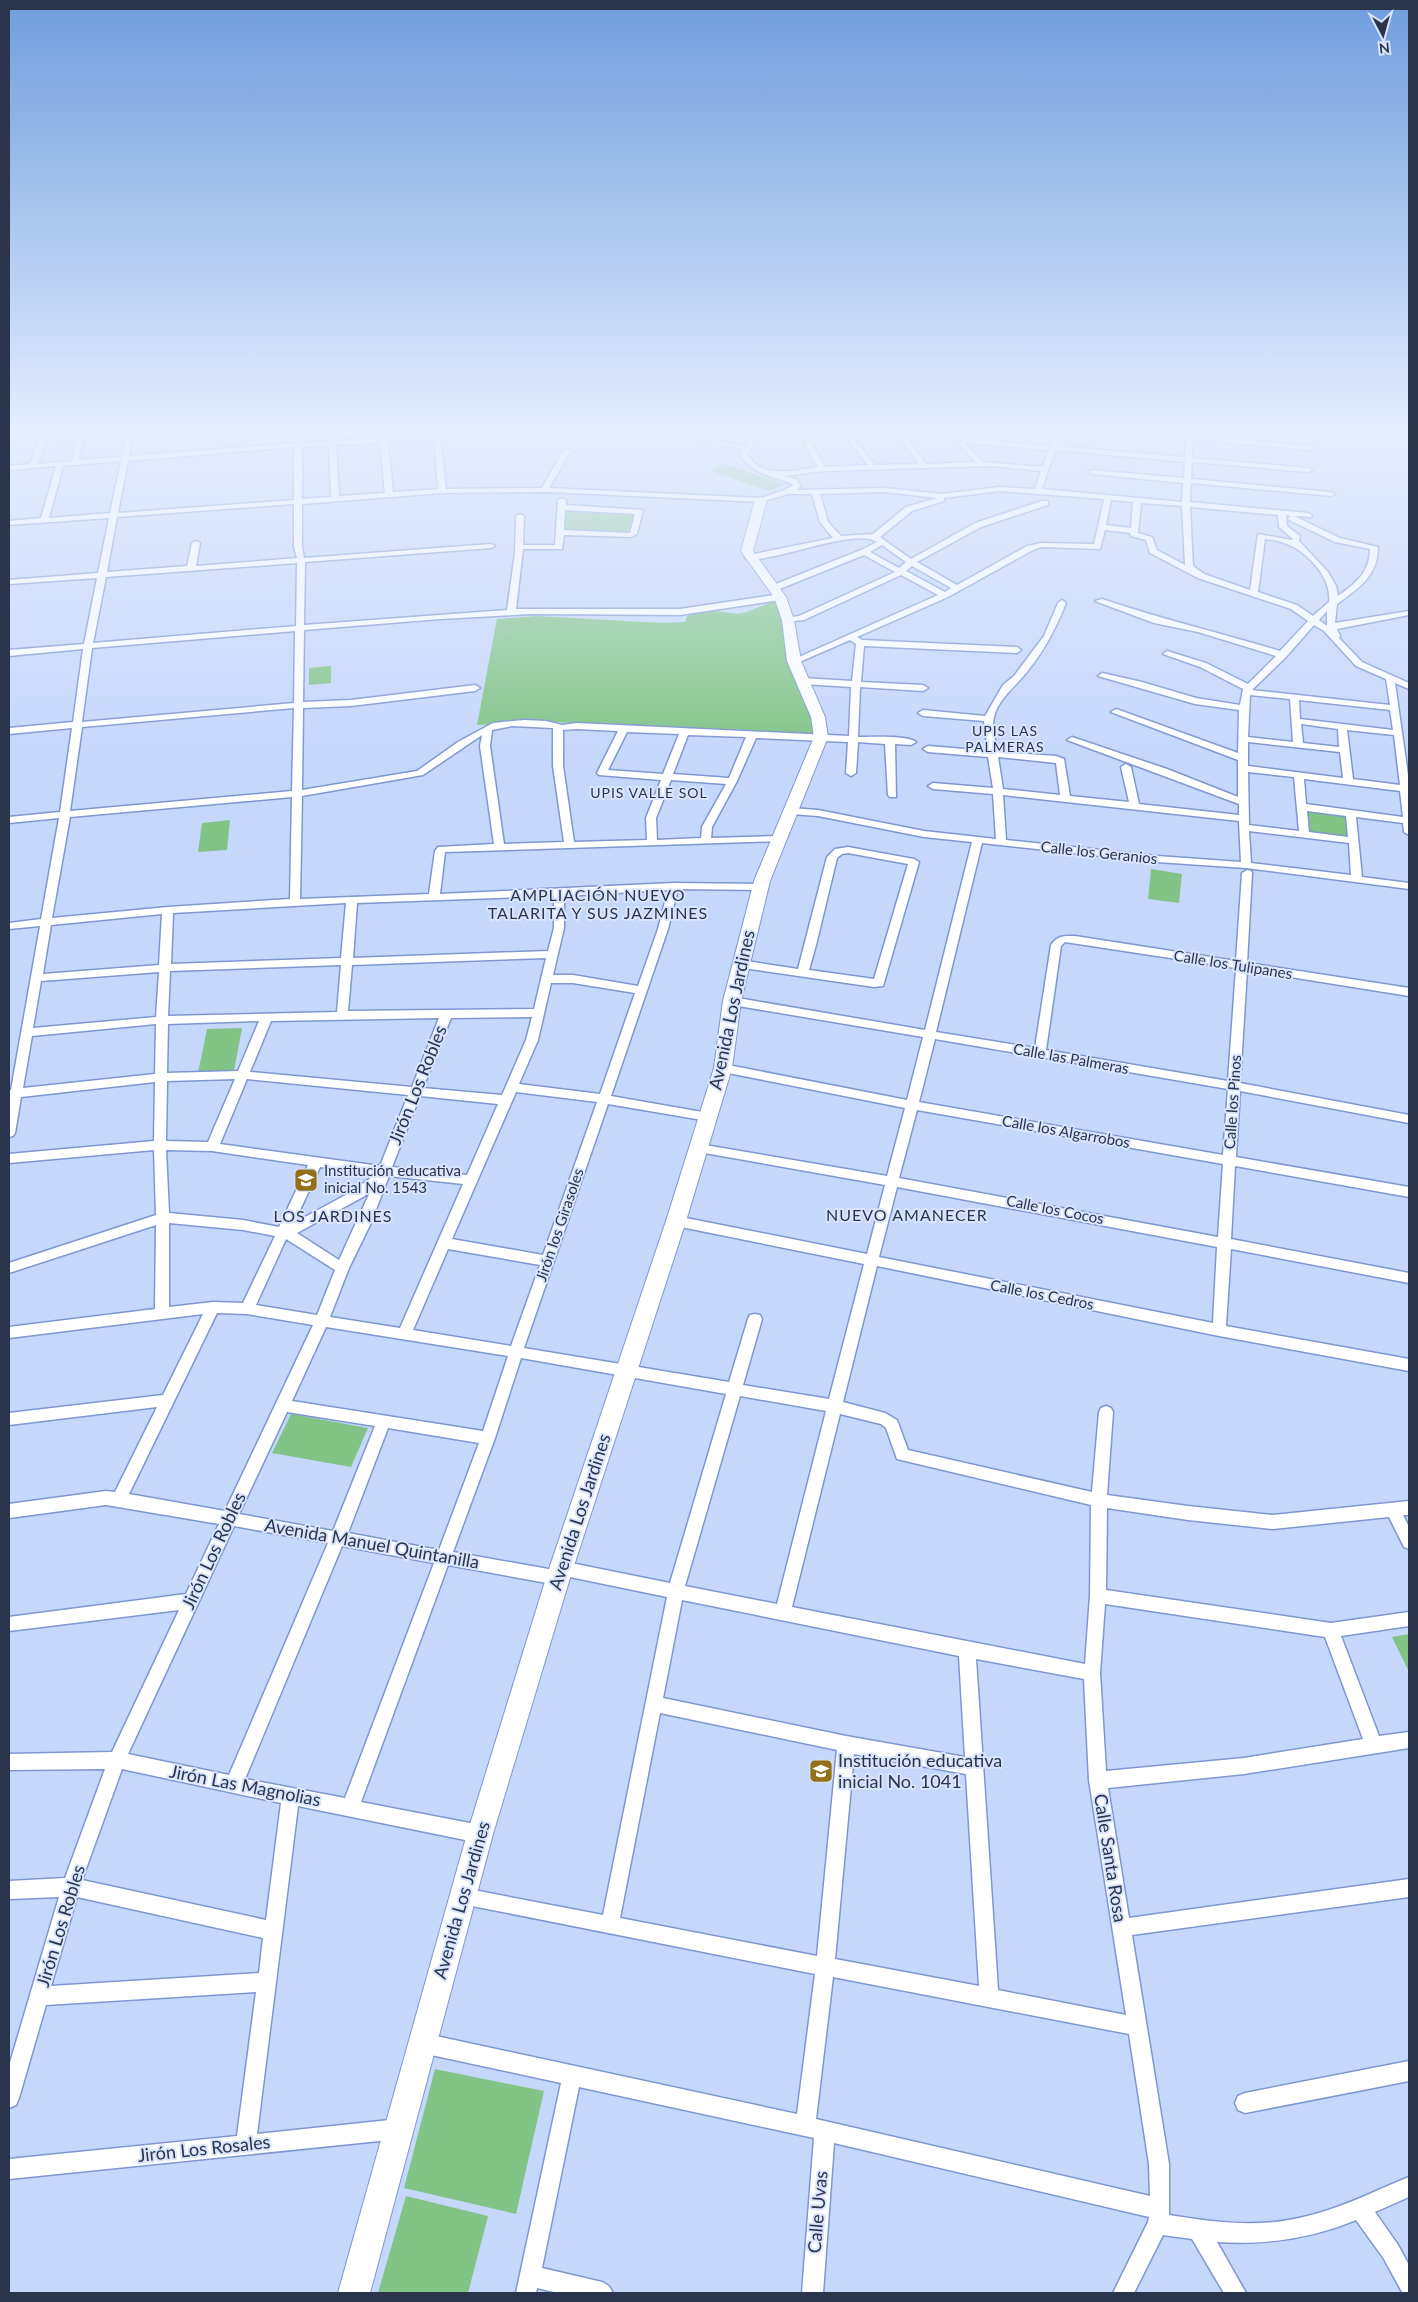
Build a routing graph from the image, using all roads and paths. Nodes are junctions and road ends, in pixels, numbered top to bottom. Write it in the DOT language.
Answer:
graph roads {
  1 [pos="109,540"];
  2 [pos="298,540"];
  3 [pos="519,540"];
  4 [pos="559,540"];
  5 [pos="748,540"];
  6 [pos="832,540"];
  7 [pos="951,540"];
  8 [pos="1099,540"];
  9 [pos="1149,540"];
  10 [pos="1188,540"];
  11 [pos="1260,540"];
  12 [pos="1285,540"];
  13 [pos="1295,540"];
  14 [pos="1342,540"];
  15 [pos="882,542"];
  16 [pos="196,543"];
  17 [pos="491,546"];
  18 [pos="519,547"];
  19 [pos="1300,547"];
  20 [pos="864,552"];
  21 [pos="749,557"];
  22 [pos="301,560"];
  23 [pos="911,562"];
  24 [pos="191,568"];
  25 [pos="901,571"];
  26 [pos="1191,571"];
  27 [pos="103,574"];
  28 [pos="9,582"];
  29 [pos="957,588"];
  30 [pos="777,593"];
  31 [pos="1254,594"];
  32 [pos="946,595"];
  33 [pos="1099,601"];
  34 [pos="1062,603"];
  35 [pos="1331,604"];
  36 [pos="511,613"];
  37 [pos="1409,613"];
  38 [pos="788,620"];
  39 [pos="1315,620"];
  40 [pos="300,627"];
  41 [pos="1328,628"];
  42 [pos="1304,632"];
  43 [pos="851,637"];
  44 [pos="860,643"];
  45 [pos="88,646"];
  46 [pos="1017,650"];
  47 [pos="9,653"];
  48 [pos="1167,654"];
  49 [pos="1282,654"];
  50 [pos="794,661"];
  51 [pos="1102,676"];
  52 [pos="1390,678"];
  53 [pos="803,681"];
  54 [pos="856,684"];
  55 [pos="1409,686"];
  56 [pos="476,688"];
  57 [pos="922,688"];
  58 [pos="1247,690"];
  59 [pos="1294,697"];
  60 [pos="298,705"];
  61 [pos="1243,708"];
  62 [pos="1394,708"];
  63 [pos="1116,712"];
  64 [pos="923,713"];
  65 [pos="988,719"];
  66 [pos="1296,721"];
  67 [pos="78,725"];
  68 [pos="1342,727"];
  69 [pos="488,728"];
  70 [pos="560,728"];
  71 [pos="624,729"];
  72 [pos="9,731"];
  73 [pos="684,733"];
  74 [pos="1398,733"];
  75 [pos="752,735"];
  76 [pos="821,737"];
  77 [pos="854,738"];
  78 [pos="1242,739"];
  79 [pos="890,740"];
  80 [pos="1072,740"];
  81 [pos="911,742"];
  82 [pos="1298,745"];
  83 [pos="928,749"];
  84 [pos="1344,750"];
  85 [pos="992,753"];
  86 [pos="1406,757"];
  87 [pos="1243,763"];
  88 [pos="1126,767"];
  89 [pos="851,773"];
  90 [pos="1299,775"];
  91 [pos="667,778"];
  92 [pos="732,781"];
  93 [pos="1348,781"];
  94 [pos="933,786"];
  95 [pos="1407,788"];
  96 [pos="998,791"];
  97 [pos="296,794"];
  98 [pos="893,796"];
  99 [pos="1065,799"];
  100 [pos="1243,802"];
  101 [pos="1135,806"];
  102 [pos="1303,807"];
  103 [pos="790,811"];
  104 [pos="1351,813"];
  105 [pos="65,814"];
  106 [pos="9,820"];
  107 [pos="1408,821"];
  108 [pos="1243,822"];
  109 [pos="1409,832"];
  110 [pos="1304,835"];
  111 [pos="779,839"];
  112 [pos="978,840"];
  113 [pos="706,841"];
  114 [pos="1354,841"];
  115 [pos="652,843"];
  116 [pos="1001,843"];
  117 [pos="570,846"];
  118 [pos="499,847"];
  119 [pos="1246,869"];
  120 [pos="1356,879"];
  121 [pos="674,886"];
  122 [pos="1409,886"];
  123 [pos="761,887"];
  124 [pos="559,893"];
  125 [pos="434,897"];
  126 [pos="352,900"];
  127 [pos="295,902"];
  128 [pos="168,910"];
  129 [pos="45,922"];
  130 [pos="9,926"];
  131 [pos="554,954"];
  132 [pos="346,962"];
  133 [pos="740,964"];
  134 [pos="1242,966"];
  135 [pos="165,968"];
  136 [pos="802,973"];
  137 [pos="37,978"];
  138 [pos="547,978"];
  139 [pos="642,990"];
  140 [pos="1409,992"];
  141 [pos="732,1001"];
  142 [pos="539,1013"];
  143 [pos="342,1015"];
  144 [pos="446,1015"];
  145 [pos="267,1017"];
  146 [pos="162,1020"];
  147 [pos="26,1033"];
  148 [pos="931,1035"];
  149 [pos="1040,1054"];
  150 [pos="723,1068"];
  151 [pos="243,1075"];
  152 [pos="161,1077"];
  153 [pos="1234,1086"];
  154 [pos="512,1087"];
  155 [pos="416,1092"];
  156 [pos="12,1093"];
  157 [pos="604,1099"];
  158 [pos="506,1100"];
  159 [pos="913,1105"];
  160 [pos="708,1117"];
  161 [pos="1409,1119"];
  162 [pos="9,1133"];
  163 [pos="160,1145"];
  164 [pos="212,1147"];
  165 [pos="699,1148"];
  166 [pos="9,1160"];
  167 [pos="316,1162"];
  168 [pos="1229,1162"];
  169 [pos="383,1173"];
  170 [pos="472,1180"];
  171 [pos="894,1182"];
  172 [pos="1409,1192"];
  173 [pos="163,1218"];
  174 [pos="676,1221"];
  175 [pos="284,1234"];
  176 [pos="1225,1242"];
  177 [pos="444,1243"];
  178 [pos="548,1261"];
  179 [pos="873,1261"];
  180 [pos="9,1268"];
  181 [pos="342,1268"];
  182 [pos="1409,1278"];
  183 [pos="213,1307"];
  184 [pos="248,1309"];
  185 [pos="162,1314"];
  186 [pos="755,1319"];
  187 [pos="322,1320"];
  188 [pos="1219,1330"];
  189 [pos="9,1333"];
  190 [pos="405,1333"];
  191 [pos="516,1352"];
  192 [pos="1409,1365"];
  193 [pos="626,1371"];
  194 [pos="734,1389"];
  195 [pos="167,1400"];
  196 [pos="282,1406"];
  197 [pos="833,1406"];
  198 [pos="1106,1412"];
  199 [pos="9,1419"];
  200 [pos="383,1422"];
  201 [pos="488,1438"];
  202 [pos="120,1499"];
  203 [pos="1099,1500"];
  204 [pos="1409,1508"];
  205 [pos="1393,1510"];
  206 [pos="9,1511"];
  207 [pos="229,1518"];
  208 [pos="338,1538"];
  209 [pos="1409,1542"];
  210 [pos="445,1558"];
  211 [pos="560,1573"];
  212 [pos="676,1591"];
  213 [pos="1098,1596"];
  214 [pos="191,1601"];
  215 [pos="783,1613"];
  216 [pos="1409,1619"];
  217 [pos="9,1624"];
  218 [pos="1331,1630"];
  219 [pos="967,1650"];
  220 [pos="1092,1674"];
  221 [pos="653,1704"];
  222 [pos="1409,1740"];
  223 [pos="846,1744"];
  224 [pos="1374,1746"];
  225 [pos="117,1760"];
  226 [pos="9,1762"];
  227 [pos="975,1767"];
  228 [pos="1098,1780"];
  229 [pos="234,1785"];
  230 [pos="291,1795"];
  231 [pos="350,1808"];
  232 [pos="480,1834"];
  233 [pos="71,1887"];
  234 [pos="1409,1888"];
  235 [pos="9,1890"];
  236 [pos="463,1897"];
  237 [pos="610,1925"];
  238 [pos="1120,1928"];
  239 [pos="274,1931"];
  240 [pos="824,1967"];
  241 [pos="267,1982"];
  242 [pos="39,1996"];
  243 [pos="989,1998"];
  244 [pos="1136,2026"];
  245 [pos="422,2043"];
  246 [pos="1409,2072"];
  247 [pos="572,2075"];
  248 [pos="9,2098"];
  249 [pos="1245,2103"];
  250 [pos="805,2126"];
  251 [pos="399,2129"];
  252 [pos="824,2131"];
  253 [pos="246,2144"];
  254 [pos="9,2169"];
  255 [pos="1409,2187"];
  256 [pos="1359,2208"];
  257 [pos="1159,2217"];
  258 [pos="1198,2230"];
  259 [pos="528,2284"];
  260 [pos="1409,2285"];
  261 [pos="354,2293"];
  262 [pos="602,2293"];
  263 [pos="812,2293"];
  264 [pos="1123,2293"];
  265 [pos="1236,2293"];
  1 -- 27 [label="street"];
  2 -- 22 [label="street"];
  3 -- 18 [label="street"];
  4 -- 18 [label="street"];
  5 -- 21 [label="street"];
  6 -- 21 [label="street"];
  7 -- 23 [label="street"];
  8 -- 29 [label="street"];
  9 -- 26 [label="street"];
  10 -- 26 [label="street"];
  11 -- 31 [label="street"];
  12 -- 19 [label="street"];
  13 -- 19 [label="street"];
  14 -- 35 [label="street"];
  15 -- 20 [label="street"];
  15 -- 23 [label="street"];
  16 -- 24 [label="street"];
  17 -- 22 [label="street"];
  18 -- 36 [label="street"];
  19 -- 35 [label="street"];
  20 -- 25 [label="street"];
  20 -- 30 [label="street"];
  21 -- 30 [label="street"];
  22 -- 24 [label="street"];
  22 -- 40 [label="street"];
  23 -- 25 [label="street"];
  23 -- 29 [label="street"];
  24 -- 27 [label="street"];
  25 -- 32 [label="street"];
  25 -- 38 [label="street"];
  26 -- 31 [label="street"];
  27 -- 28 [label="street"];
  27 -- 45 [label="street"];
  29 -- 32 [label="street"];
  30 -- 36 [label="street"];
  30 -- 38 [label="street"];
  31 -- 39 [label="street"];
  32 -- 43 [label="street"];
  33 -- 49 [label="street"];
  34 -- 65 [label="street"];
  35 -- 39 [label="street"];
  35 -- 41 [label="street"];
  36 -- 40 [label="street"];
  37 -- 41 [label="street"];
  38 -- 50 [label="street"];
  39 -- 41 [label="street"];
  39 -- 42 [label="street"];
  40 -- 45 [label="street"];
  40 -- 60 [label="street"];
  41 -- 42 [label="street"];
  41 -- 52 [label="street"];
  42 -- 49 [label="street"];
  43 -- 44 [label="street"];
  43 -- 50 [label="street"];
  44 -- 46 [label="street"];
  44 -- 54 [label="street"];
  45 -- 47 [label="street"];
  45 -- 67 [label="street"];
  48 -- 58 [label="street"];
  49 -- 58 [label="street"];
  50 -- 53 [label="street"];
  51 -- 61 [label="street"];
  52 -- 55 [label="street"];
  52 -- 62 [label="street"];
  53 -- 54 [label="street"];
  53 -- 76 [label="street"];
  54 -- 57 [label="street"];
  54 -- 77 [label="street"];
  56 -- 60 [label="street"];
  58 -- 59 [label="street"];
  58 -- 61 [label="street, Calle los Pinos"];
  59 -- 62 [label="street"];
  59 -- 66 [label="street"];
  60 -- 67 [label="street"];
  60 -- 97 [label="street"];
  61 -- 78 [label="street, Calle los Pinos"];
  62 -- 74 [label="street"];
  63 -- 87 [label="street"];
  64 -- 65 [label="street"];
  65 -- 85 [label="street"];
  66 -- 68 [label="street"];
  66 -- 82 [label="street"];
  67 -- 72 [label="street"];
  67 -- 105 [label="street"];
  68 -- 74 [label="street"];
  68 -- 84 [label="street"];
  69 -- 70 [label="street"];
  69 -- 97 [label="street"];
  69 -- 118 [label="street"];
  70 -- 71 [label="street"];
  70 -- 117 [label="street"];
  71 -- 73 [label="street"];
  71 -- 91 [label="street"];
  73 -- 75 [label="street"];
  73 -- 91 [label="street"];
  74 -- 86 [label="street"];
  75 -- 76 [label="street"];
  75 -- 92 [label="street"];
  76 -- 77 [label="street"];
  76 -- 103 [label="street, Avenida Los Jardines"];
  77 -- 79 [label="street"];
  77 -- 89 [label="street"];
  78 -- 82 [label="street"];
  78 -- 87 [label="street, Calle los Pinos"];
  79 -- 81 [label="street"];
  79 -- 98 [label="street"];
  80 -- 100 [label="street"];
  82 -- 84 [label="street"];
  83 -- 85 [label="street"];
  84 -- 93 [label="street"];
  85 -- 96 [label="street"];
  85 -- 99 [label="street"];
  86 -- 95 [label="street"];
  87 -- 90 [label="street"];
  87 -- 100 [label="street, Calle los Pinos"];
  88 -- 101 [label="street"];
  90 -- 93 [label="street"];
  90 -- 102 [label="street"];
  91 -- 92 [label="street"];
  91 -- 115 [label="street"];
  92 -- 113 [label="street"];
  93 -- 95 [label="street"];
  94 -- 96 [label="street"];
  95 -- 107 [label="street"];
  96 -- 99 [label="street"];
  96 -- 116 [label="street"];
  97 -- 105 [label="street"];
  97 -- 127 [label="street"];
  99 -- 101 [label="street"];
  100 -- 108 [label="street, Calle los Pinos"];
  101 -- 108 [label="street"];
  102 -- 104 [label="street"];
  102 -- 110 [label="street"];
  103 -- 111 [label="street, Avenida Los Jardines"];
  103 -- 112 [label="street, Calle los Geranios"];
  104 -- 107 [label="street"];
  104 -- 114 [label="street"];
  105 -- 106 [label="street"];
  105 -- 129 [label="street"];
  107 -- 109 [label="street"];
  108 -- 110 [label="street"];
  108 -- 119 [label="street, Calle los Pinos"];
  110 -- 114 [label="street"];
  111 -- 113 [label="street"];
  111 -- 123 [label="street, Avenida Los Jardines"];
  112 -- 116 [label="street, Calle los Geranios"];
  112 -- 148 [label="street"];
  113 -- 115 [label="street"];
  114 -- 120 [label="street"];
  115 -- 117 [label="street"];
  116 -- 119 [label="street, Calle los Geranios"];
  117 -- 118 [label="street"];
  118 -- 125 [label="street"];
  119 -- 120 [label="street, Calle los Geranios"];
  119 -- 134 [label="street, Calle los Pinos"];
  120 -- 122 [label="street, Calle los Geranios"];
  121 -- 123 [label="street"];
  121 -- 124 [label="street"];
  121 -- 139 [label="street, Jirón los Girasoles"];
  123 -- 133 [label="street, Avenida Los Jardines"];
  124 -- 125 [label="street"];
  124 -- 131 [label="street"];
  125 -- 126 [label="street"];
  126 -- 127 [label="street"];
  126 -- 132 [label="street"];
  127 -- 128 [label="street"];
  128 -- 129 [label="street"];
  128 -- 135 [label="street"];
  129 -- 130 [label="street"];
  129 -- 137 [label="street"];
  131 -- 132 [label="street"];
  131 -- 138 [label="street"];
  132 -- 135 [label="street"];
  132 -- 143 [label="street"];
  133 -- 136 [label="street"];
  133 -- 141 [label="street, Avenida Los Jardines"];
  134 -- 140 [label="street, Calle los Tulipanes"];
  134 -- 149 [label="street, Calle los Tulipanes"];
  134 -- 153 [label="street, Calle los Pinos"];
  135 -- 137 [label="street"];
  135 -- 146 [label="street"];
  136 -- 136 [label="street"];
  137 -- 147 [label="street"];
  138 -- 139 [label="street"];
  138 -- 142 [label="street"];
  139 -- 157 [label="street, Jirón los Girasoles"];
  141 -- 148 [label="street, Calle las Palmeras"];
  141 -- 150 [label="street, Avenida Los Jardines"];
  142 -- 144 [label="street"];
  142 -- 154 [label="street"];
  143 -- 144 [label="street"];
  143 -- 145 [label="street"];
  144 -- 155 [label="street, Jirón Los Robles"];
  145 -- 146 [label="street"];
  145 -- 151 [label="street"];
  146 -- 147 [label="street"];
  146 -- 152 [label="street"];
  147 -- 156 [label="street"];
  148 -- 149 [label="street, Calle las Palmeras"];
  148 -- 159 [label="street"];
  149 -- 153 [label="street, Calle las Palmeras"];
  150 -- 159 [label="street, Calle los Algarrobos"];
  150 -- 160 [label="street, Avenida Los Jardines"];
  151 -- 152 [label="street"];
  151 -- 155 [label="street"];
  151 -- 164 [label="street"];
  152 -- 156 [label="street"];
  152 -- 163 [label="street"];
  153 -- 161 [label="street, Calle las Palmeras"];
  153 -- 168 [label="street, Calle los Pinos"];
  154 -- 157 [label="street"];
  154 -- 158 [label="street"];
  155 -- 158 [label="street"];
  155 -- 169 [label="street, Jirón Los Robles"];
  156 -- 162 [label="street"];
  157 -- 160 [label="street"];
  157 -- 178 [label="street, Jirón los Girasoles"];
  158 -- 170 [label="street"];
  159 -- 168 [label="street, Calle los Algarrobos"];
  159 -- 171 [label="street"];
  160 -- 165 [label="street, Avenida Los Jardines"];
  163 -- 164 [label="street"];
  163 -- 166 [label="street"];
  163 -- 173 [label="street"];
  164 -- 167 [label="street"];
  165 -- 171 [label="street, Calle los Cocos"];
  165 -- 174 [label="street, Avenida Los Jardines"];
  167 -- 169 [label="street"];
  167 -- 175 [label="street"];
  168 -- 172 [label="street, Calle los Algarrobos"];
  168 -- 176 [label="street, Calle los Pinos"];
  169 -- 170 [label="street"];
  169 -- 175 [label="street"];
  169 -- 181 [label="street, Jirón Los Robles"];
  170 -- 177 [label="street"];
  171 -- 176 [label="street, Calle los Cocos"];
  171 -- 179 [label="street"];
  173 -- 175 [label="street"];
  173 -- 180 [label="street"];
  173 -- 185 [label="street"];
  174 -- 179 [label="street, Calle los Cedros"];
  174 -- 193 [label="street, Avenida Los Jardines"];
  175 -- 181 [label="street"];
  175 -- 184 [label="street"];
  176 -- 182 [label="street, Calle los Cocos"];
  176 -- 188 [label="street, Calle los Pinos"];
  177 -- 178 [label="street"];
  177 -- 190 [label="street"];
  178 -- 191 [label="street, Jirón los Girasoles"];
  179 -- 188 [label="street, Calle los Cedros"];
  179 -- 197 [label="street"];
  181 -- 187 [label="street, Jirón Los Robles"];
  183 -- 184 [label="street"];
  183 -- 185 [label="street"];
  183 -- 195 [label="street"];
  184 -- 187 [label="street"];
  185 -- 189 [label="street"];
  186 -- 194 [label="street"];
  187 -- 190 [label="street"];
  187 -- 196 [label="street, Jirón Los Robles"];
  188 -- 192 [label="street, Calle los Cedros"];
  190 -- 191 [label="street"];
  191 -- 193 [label="street"];
  191 -- 201 [label="street, Jirón los Girasoles"];
  193 -- 194 [label="street"];
  193 -- 211 [label="street, Avenida Los Jardines"];
  194 -- 197 [label="street"];
  194 -- 212 [label="street"];
  195 -- 199 [label="street"];
  195 -- 202 [label="street"];
  196 -- 200 [label="street"];
  196 -- 207 [label="street, Jirón Los Robles"];
  197 -- 203 [label="street"];
  197 -- 215 [label="street"];
  198 -- 203 [label="street, Calle Santa Rosa"];
  200 -- 201 [label="street"];
  200 -- 208 [label="street"];
  201 -- 210 [label="street, Jirón los Girasoles"];
  202 -- 206 [label="street, Avenida Manuel Quintanilla"];
  202 -- 207 [label="street, Avenida Manuel Quintanilla"];
  203 -- 205 [label="street"];
  203 -- 213 [label="street, Calle Santa Rosa"];
  204 -- 205 [label="street"];
  205 -- 209 [label="street"];
  207 -- 208 [label="street, Avenida Manuel Quintanilla"];
  207 -- 214 [label="street, Jirón Los Robles"];
  208 -- 210 [label="street, Avenida Manuel Quintanilla"];
  208 -- 229 [label="street"];
  210 -- 211 [label="street, Avenida Manuel Quintanilla"];
  210 -- 231 [label="street, Jirón los Girasoles"];
  211 -- 212 [label="street, Avenida Manuel Quintanilla"];
  211 -- 232 [label="street, Avenida Los Jardines"];
  212 -- 215 [label="street, Avenida Manuel Quintanilla"];
  212 -- 221 [label="street"];
  213 -- 218 [label="street"];
  213 -- 220 [label="street, Calle Santa Rosa"];
  214 -- 217 [label="street"];
  214 -- 225 [label="street, Jirón Los Robles"];
  215 -- 219 [label="street, Avenida Manuel Quintanilla"];
  216 -- 218 [label="street"];
  218 -- 224 [label="street"];
  219 -- 220 [label="street, Avenida Manuel Quintanilla"];
  219 -- 227 [label="street"];
  220 -- 228 [label="street, Calle Santa Rosa"];
  221 -- 223 [label="street"];
  221 -- 237 [label="street"];
  222 -- 224 [label="street"];
  223 -- 227 [label="street"];
  223 -- 240 [label="street"];
  224 -- 228 [label="street"];
  225 -- 226 [label="street, Jirón Las Magnolias"];
  225 -- 229 [label="street, Jirón Las Magnolias"];
  225 -- 233 [label="street, Jirón Los Robles"];
  227 -- 243 [label="street"];
  228 -- 238 [label="street, Calle Santa Rosa"];
  229 -- 230 [label="street, Jirón Las Magnolias"];
  230 -- 231 [label="street, Jirón Las Magnolias"];
  230 -- 239 [label="street"];
  231 -- 232 [label="street, Jirón Las Magnolias"];
  232 -- 236 [label="street, Avenida Los Jardines"];
  233 -- 235 [label="street"];
  233 -- 239 [label="street"];
  233 -- 242 [label="street, Jirón Los Robles"];
  234 -- 238 [label="street"];
  236 -- 237 [label="street"];
  236 -- 245 [label="street, Avenida Los Jardines"];
  237 -- 240 [label="street"];
  238 -- 244 [label="street, Calle Santa Rosa"];
  239 -- 241 [label="street"];
  240 -- 243 [label="street"];
  240 -- 250 [label="street"];
  241 -- 242 [label="street"];
  241 -- 253 [label="street"];
  242 -- 248 [label="street, Jirón Los Robles"];
  243 -- 244 [label="street"];
  244 -- 257 [label="street, Calle Santa Rosa"];
  245 -- 247 [label="street"];
  245 -- 251 [label="street, Avenida Los Jardines"];
  246 -- 249 [label="street"];
  247 -- 250 [label="street"];
  247 -- 259 [label="street"];
  250 -- 252 [label="street"];
  251 -- 253 [label="street, Jirón Los Rosales"];
  251 -- 261 [label="street, Avenida Los Jardines"];
  252 -- 257 [label="street"];
  252 -- 263 [label="street, Calle Uvas"];
  253 -- 254 [label="street, Jirón Los Rosales"];
  255 -- 256 [label="street"];
  256 -- 258 [label="street"];
  256 -- 260 [label="street"];
  257 -- 258 [label="street"];
  257 -- 264 [label="street, Calle Santa Rosa"];
  258 -- 265 [label="street"];
  259 -- 262 [label="street"];
}
